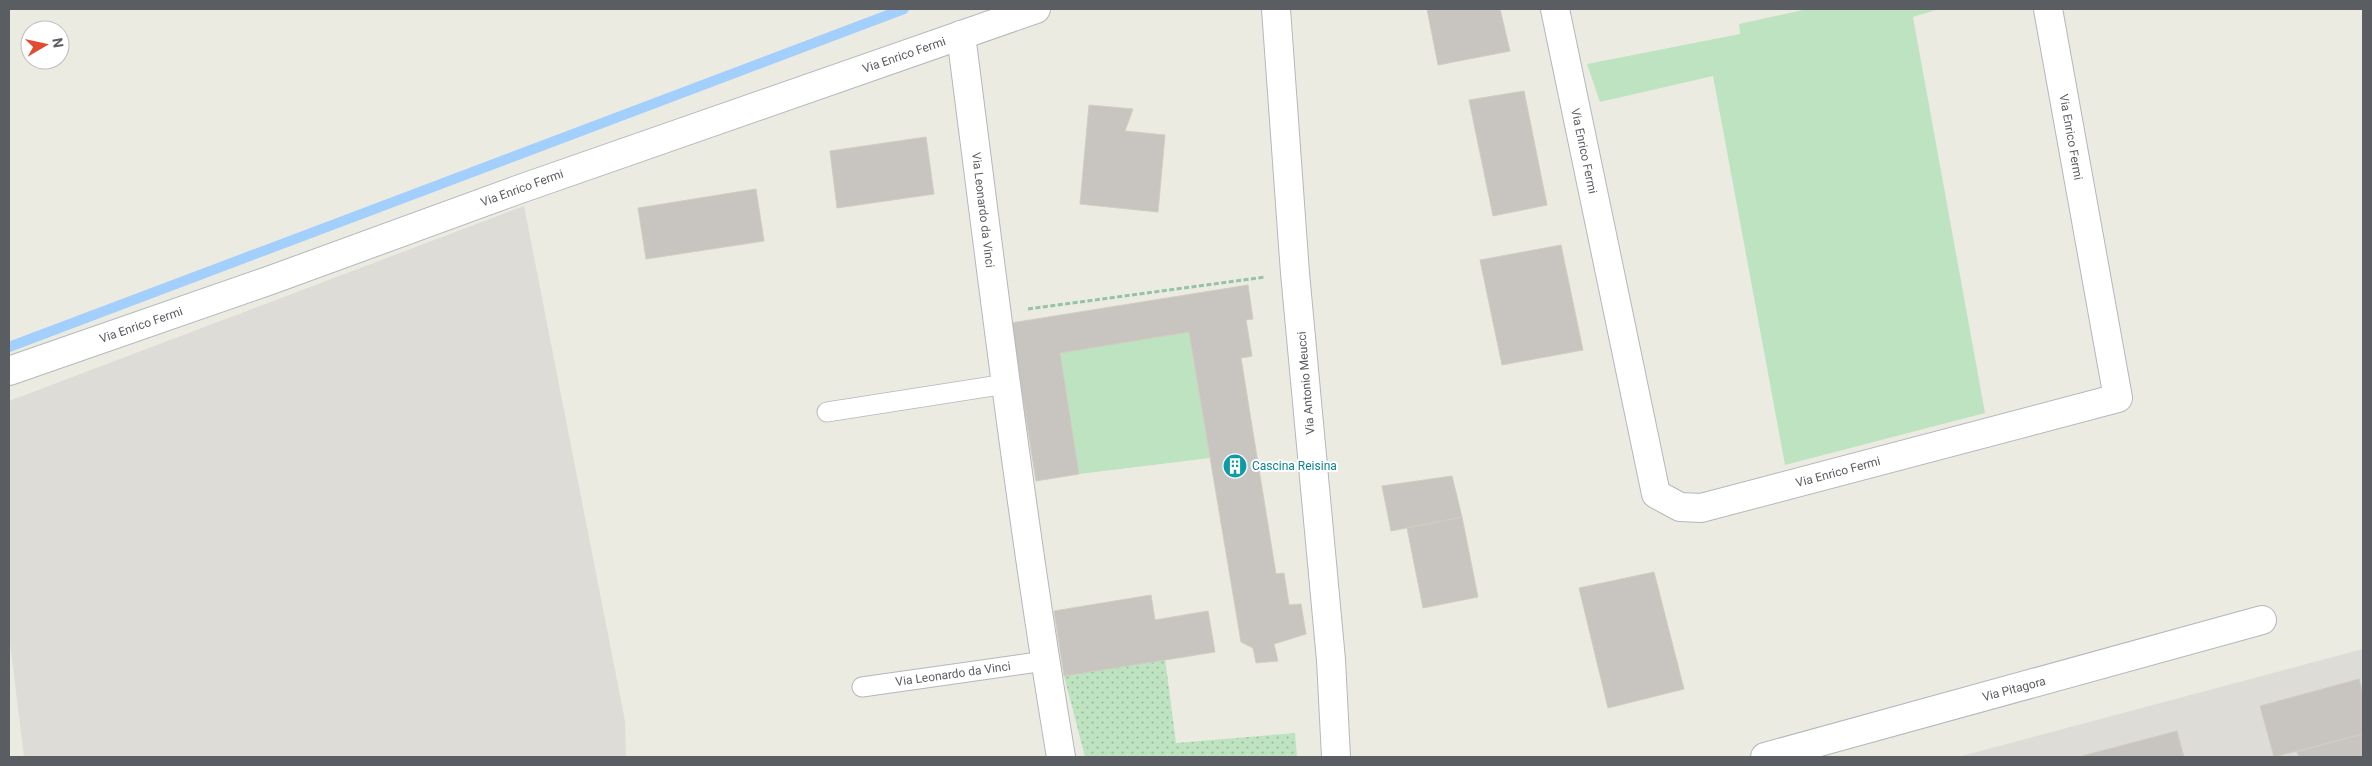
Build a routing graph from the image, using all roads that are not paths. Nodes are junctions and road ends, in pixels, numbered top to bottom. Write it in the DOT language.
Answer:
graph roads {
  1 [pos="1036,9"];
  2 [pos="1276,9"];
  3 [pos="1555,9"];
  4 [pos="2048,9"];
  5 [pos="961,35"];
  6 [pos="9,371"];
  7 [pos="1006,384"];
  8 [pos="827,412"];
  9 [pos="2262,620"];
  10 [pos="1045,661"];
  11 [pos="862,687"];
  12 [pos="1061,757"];
  13 [pos="1336,757"];
  14 [pos="1765,757"];
  1 -- 5 [label="street, Via Enrico Fermi"];
  2 -- 13 [label="street, Via Antonio Meucci"];
  3 -- 4 [label="street, Via Enrico Fermi"];
  5 -- 6 [label="street, Via Enrico Fermi"];
  5 -- 7 [label="street, Via Leonardo da Vinci"];
  7 -- 8 [label="lane"];
  7 -- 10 [label="street, Via Leonardo da Vinci"];
  9 -- 14 [label="street, Via Pitagora"];
  10 -- 11 [label="lane, Via Leonardo da Vinci"];
  10 -- 12 [label="street, Via Leonardo da Vinci"];
}
